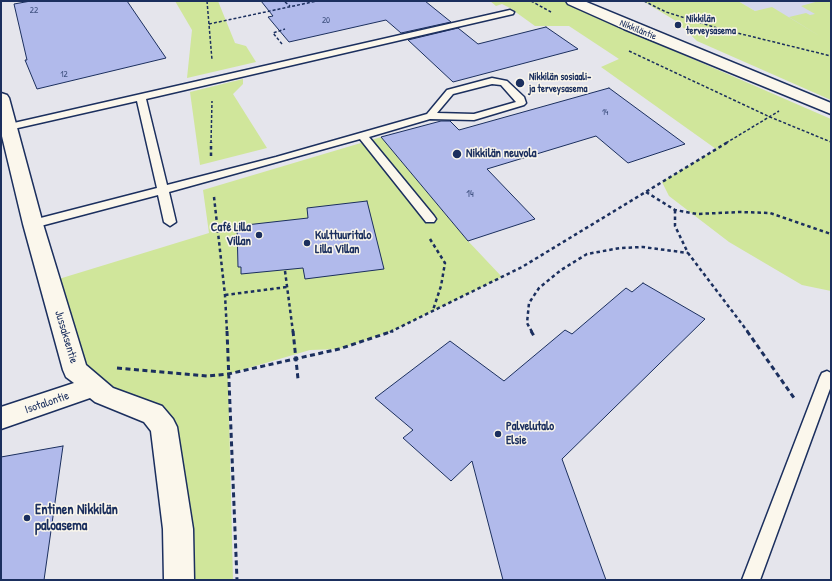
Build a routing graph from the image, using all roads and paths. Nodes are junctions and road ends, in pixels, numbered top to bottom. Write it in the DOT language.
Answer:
graph roads {
  1 [pos="317,1"];
  2 [pos="531,1"];
  3 [pos="573,1"];
  4 [pos="603,1"];
  5 [pos="644,1"];
  6 [pos="285,2"];
  7 [pos="290,7"];
  8 [pos="510,12"];
  9 [pos="556,15"];
  10 [pos="209,24"];
  11 [pos="285,29"];
  12 [pos="287,49"];
  13 [pos="627,50"];
  14 [pos="704,56"];
  15 [pos="831,56"];
  16 [pos="141,97"];
  17 [pos="1,98"];
  18 [pos="831,109"];
  19 [pos="430,116"];
  20 [pos="770,117"];
  21 [pos="5,128"];
  22 [pos="363,136"];
  23 [pos="831,142"];
  24 [pos="163,189"];
  25 [pos="646,192"];
  26 [pos="675,210"];
  27 [pos="430,219"];
  28 [pos="170,222"];
  29 [pos="33,224"];
  30 [pos="831,234"];
  31 [pos="688,253"];
  32 [pos="285,271"];
  33 [pos="287,287"];
  34 [pos="225,295"];
  35 [pos="433,310"];
  36 [pos="534,336"];
  37 [pos="297,359"];
  38 [pos="228,374"];
  39 [pos="827,377"];
  40 [pos="84,378"];
  41 [pos="298,379"];
  42 [pos="813,414"];
  43 [pos="1,418"];
  44 [pos="179,580"];
  45 [pos="237,580"];
  46 [pos="751,580"];
  1 -- 7 [label="path"];
  2 -- 9 [label="path"];
  3 -- 14 [label="street, Nikkiläntie"];
  4 -- 14 [label="street, Nikkiläntie"];
  5 -- 15 [label="path"];
  6 -- 7 [label="path"];
  7 -- 10 [label="path"];
  8 -- 16 [label="lane"];
  11 -- 12 [label="path"];
  13 -- 20 [label="path"];
  14 -- 18 [label="street, Nikkiläntie"];
  16 -- 21 [label="lane"];
  16 -- 24 [label="lane"];
  17 -- 21 [label="street, Jussaksentie"];
  19 -- 19 [label="lane"];
  19 -- 22 [label="lane"];
  20 -- 23 [label="path"];
  20 -- 25 [label="path"];
  21 -- 29 [label="street, Jussaksentie"];
  22 -- 24 [label="lane"];
  22 -- 27 [label="lane"];
  24 -- 28 [label="lane"];
  24 -- 29 [label="lane"];
  25 -- 26 [label="path"];
  25 -- 35 [label="path"];
  26 -- 30 [label="path"];
  26 -- 31 [label="path"];
  27 -- 35 [label="path"];
  29 -- 40 [label="street, Jussaksentie"];
  31 -- 36 [label="path"];
  31 -- 42 [label="path"];
  32 -- 33 [label="path"];
  33 -- 34 [label="path"];
  33 -- 37 [label="path"];
  35 -- 37 [label="path"];
  37 -- 38 [label="path"];
  37 -- 41 [label="path"];
  38 -- 40 [label="path"];
  38 -- 45 [label="path"];
  39 -- 42 [label="lane"];
  40 -- 43 [label="street, Isotalontie"];
  40 -- 44 [label="street"];
  42 -- 46 [label="lane"];
}
